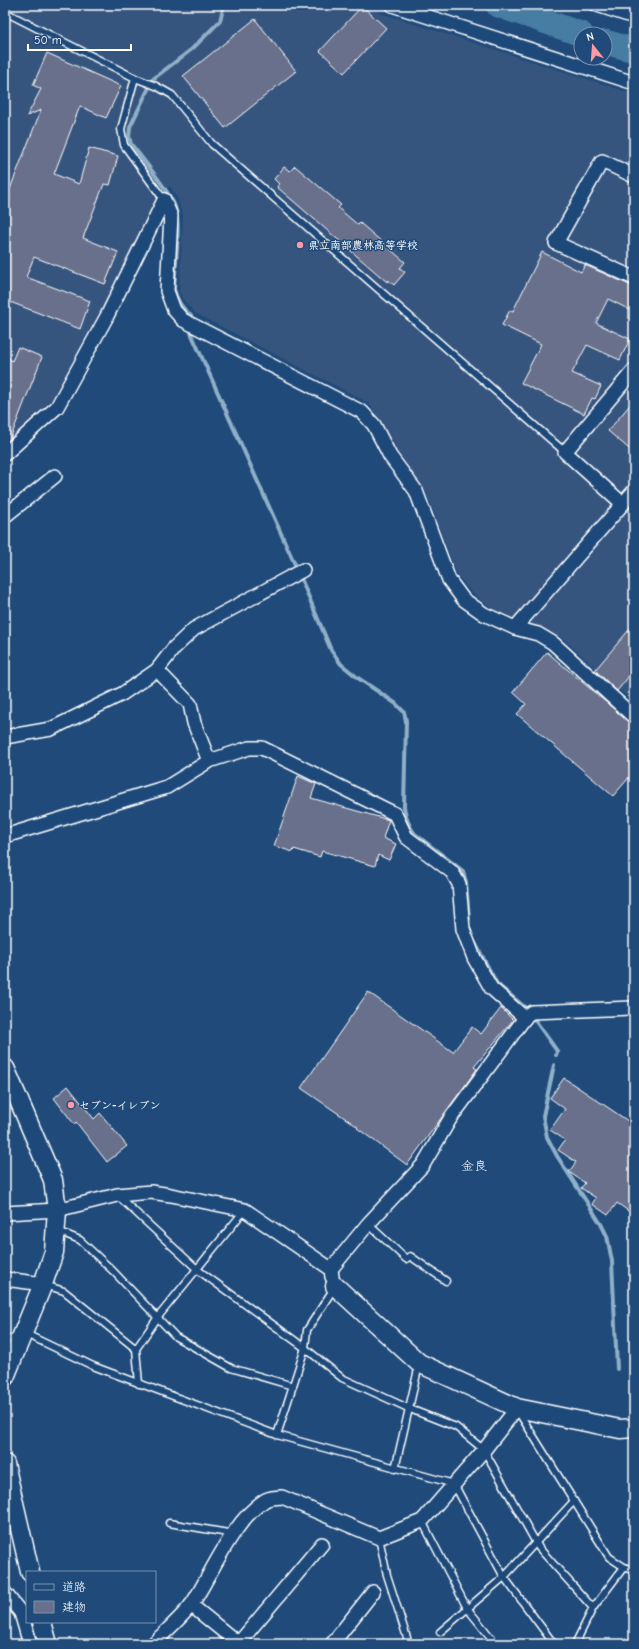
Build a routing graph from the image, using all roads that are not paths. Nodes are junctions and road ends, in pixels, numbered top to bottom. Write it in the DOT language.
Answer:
graph roads {
  1 [pos="392,5"];
  2 [pos="596,5"];
  3 [pos="5,12"];
  4 [pos="634,17"];
  5 [pos="135,78"];
  6 [pos="634,83"];
  7 [pos="634,176"];
  8 [pos="164,200"];
  9 [pos="634,278"];
  10 [pos="634,370"];
  11 [pos="565,452"];
  12 [pos="5,454"];
  13 [pos="55,476"];
  14 [pos="634,491"];
  15 [pos="623,504"];
  16 [pos="5,516"];
  17 [pos="303,570"];
  18 [pos="515,628"];
  19 [pos="158,670"];
  20 [pos="634,717"];
  21 [pos="5,737"];
  22 [pos="210,761"];
  23 [pos="5,836"];
  24 [pos="632,1008"];
  25 [pos="528,1015"];
  26 [pos="5,1068"];
  27 [pos="117,1195"];
  28 [pos="57,1210"];
  29 [pos="245,1210"];
  30 [pos="5,1213"];
  31 [pos="368,1224"];
  32 [pos="57,1230"];
  33 [pos="331,1269"];
  34 [pos="198,1270"];
  35 [pos="5,1280"];
  36 [pos="446,1282"];
  37 [pos="43,1284"];
  38 [pos="335,1286"];
  39 [pos="158,1318"];
  40 [pos="16,1337"];
  41 [pos="305,1348"];
  42 [pos="136,1349"];
  43 [pos="419,1363"];
  44 [pos="5,1377"];
  45 [pos="139,1384"];
  46 [pos="293,1386"];
  47 [pos="516,1408"];
  48 [pos="410,1409"];
  49 [pos="634,1428"];
  50 [pos="277,1435"];
  51 [pos="484,1450"];
  52 [pos="5,1464"];
  53 [pos="395,1468"];
  54 [pos="454,1484"];
  55 [pos="7,1487"];
  56 [pos="574,1501"];
  57 [pos="422,1520"];
  58 [pos="169,1524"];
  59 [pos="234,1534"];
  60 [pos="379,1538"];
  61 [pos="535,1542"];
  62 [pos="322,1544"];
  63 [pos="624,1567"];
  64 [pos="30,1571"];
  65 [pos="634,1571"];
  66 [pos="504,1577"];
  67 [pos="373,1592"];
  68 [pos="5,1593"];
  69 [pos="191,1605"];
  70 [pos="467,1608"];
  71 [pos="593,1608"];
  72 [pos="42,1623"];
  73 [pos="440,1632"];
  74 [pos="30,1644"];
  75 [pos="48,1644"];
  76 [pos="153,1644"];
  77 [pos="238,1644"];
  78 [pos="332,1644"];
  79 [pos="409,1644"];
  80 [pos="496,1644"];
  81 [pos="554,1644"];
  82 [pos="575,1644"];
  1 -- 6 [label="street"];
  2 -- 4 [label="street"];
  3 -- 5 [label="lane"];
  5 -- 8 [label="lane"];
  5 -- 11 [label="lane"];
  7 -- 9 [label="street"];
  8 -- 12 [label="street"];
  8 -- 18 [label="street"];
  10 -- 11 [label="street"];
  11 -- 15 [label="street"];
  13 -- 16 [label="street"];
  14 -- 15 [label="street"];
  15 -- 18 [label="street"];
  17 -- 19 [label="street"];
  18 -- 20 [label="street"];
  19 -- 21 [label="street"];
  19 -- 22 [label="street"];
  22 -- 23 [label="street"];
  22 -- 25 [label="street"];
  24 -- 25 [label="street"];
  25 -- 31 [label="street"];
  26 -- 28 [label="street"];
  27 -- 28 [label="street"];
  27 -- 29 [label="street"];
  27 -- 34 [label="lane"];
  28 -- 30 [label="street"];
  28 -- 32 [label="street"];
  29 -- 33 [label="street"];
  29 -- 34 [label="lane"];
  31 -- 33 [label="street"];
  31 -- 36 [label="lane"];
  32 -- 37 [label="street"];
  32 -- 39 [label="lane"];
  33 -- 38 [label="street"];
  34 -- 39 [label="lane"];
  34 -- 41 [label="lane"];
  35 -- 37 [label="street"];
  37 -- 40 [label="street"];
  37 -- 42 [label="lane"];
  38 -- 41 [label="lane"];
  38 -- 43 [label="street"];
  39 -- 42 [label="lane"];
  39 -- 46 [label="lane"];
  40 -- 44 [label="street"];
  40 -- 45 [label="lane"];
  41 -- 46 [label="lane"];
  41 -- 48 [label="lane"];
  42 -- 45 [label="lane"];
  43 -- 47 [label="street"];
  43 -- 48 [label="lane"];
  45 -- 50 [label="lane"];
  46 -- 50 [label="lane"];
  47 -- 49 [label="street"];
  47 -- 51 [label="street"];
  47 -- 56 [label="lane"];
  48 -- 51 [label="lane"];
  48 -- 53 [label="lane"];
  50 -- 53 [label="lane"];
  51 -- 54 [label="street"];
  51 -- 61 [label="lane"];
  52 -- 55 [label="street"];
  53 -- 54 [label="lane"];
  54 -- 57 [label="street"];
  54 -- 66 [label="lane"];
  55 -- 64 [label="street"];
  56 -- 61 [label="lane"];
  56 -- 63 [label="lane"];
  57 -- 60 [label="street"];
  57 -- 70 [label="lane"];
  58 -- 59 [label="lane"];
  59 -- 60 [label="street"];
  59 -- 69 [label="street"];
  60 -- 79 [label="lane"];
  61 -- 66 [label="lane"];
  61 -- 71 [label="lane"];
  62 -- 77 [label="street"];
  63 -- 65 [label="lane"];
  63 -- 71 [label="lane"];
  66 -- 70 [label="lane"];
  66 -- 81 [label="lane"];
  67 -- 78 [label="street"];
  68 -- 74 [label="street"];
  69 -- 76 [label="street"];
  69 -- 77 [label="street"];
  70 -- 73 [label="lane"];
  70 -- 80 [label="lane"];
  71 -- 82 [label="lane"];
  72 -- 75 [label="street"];
}
